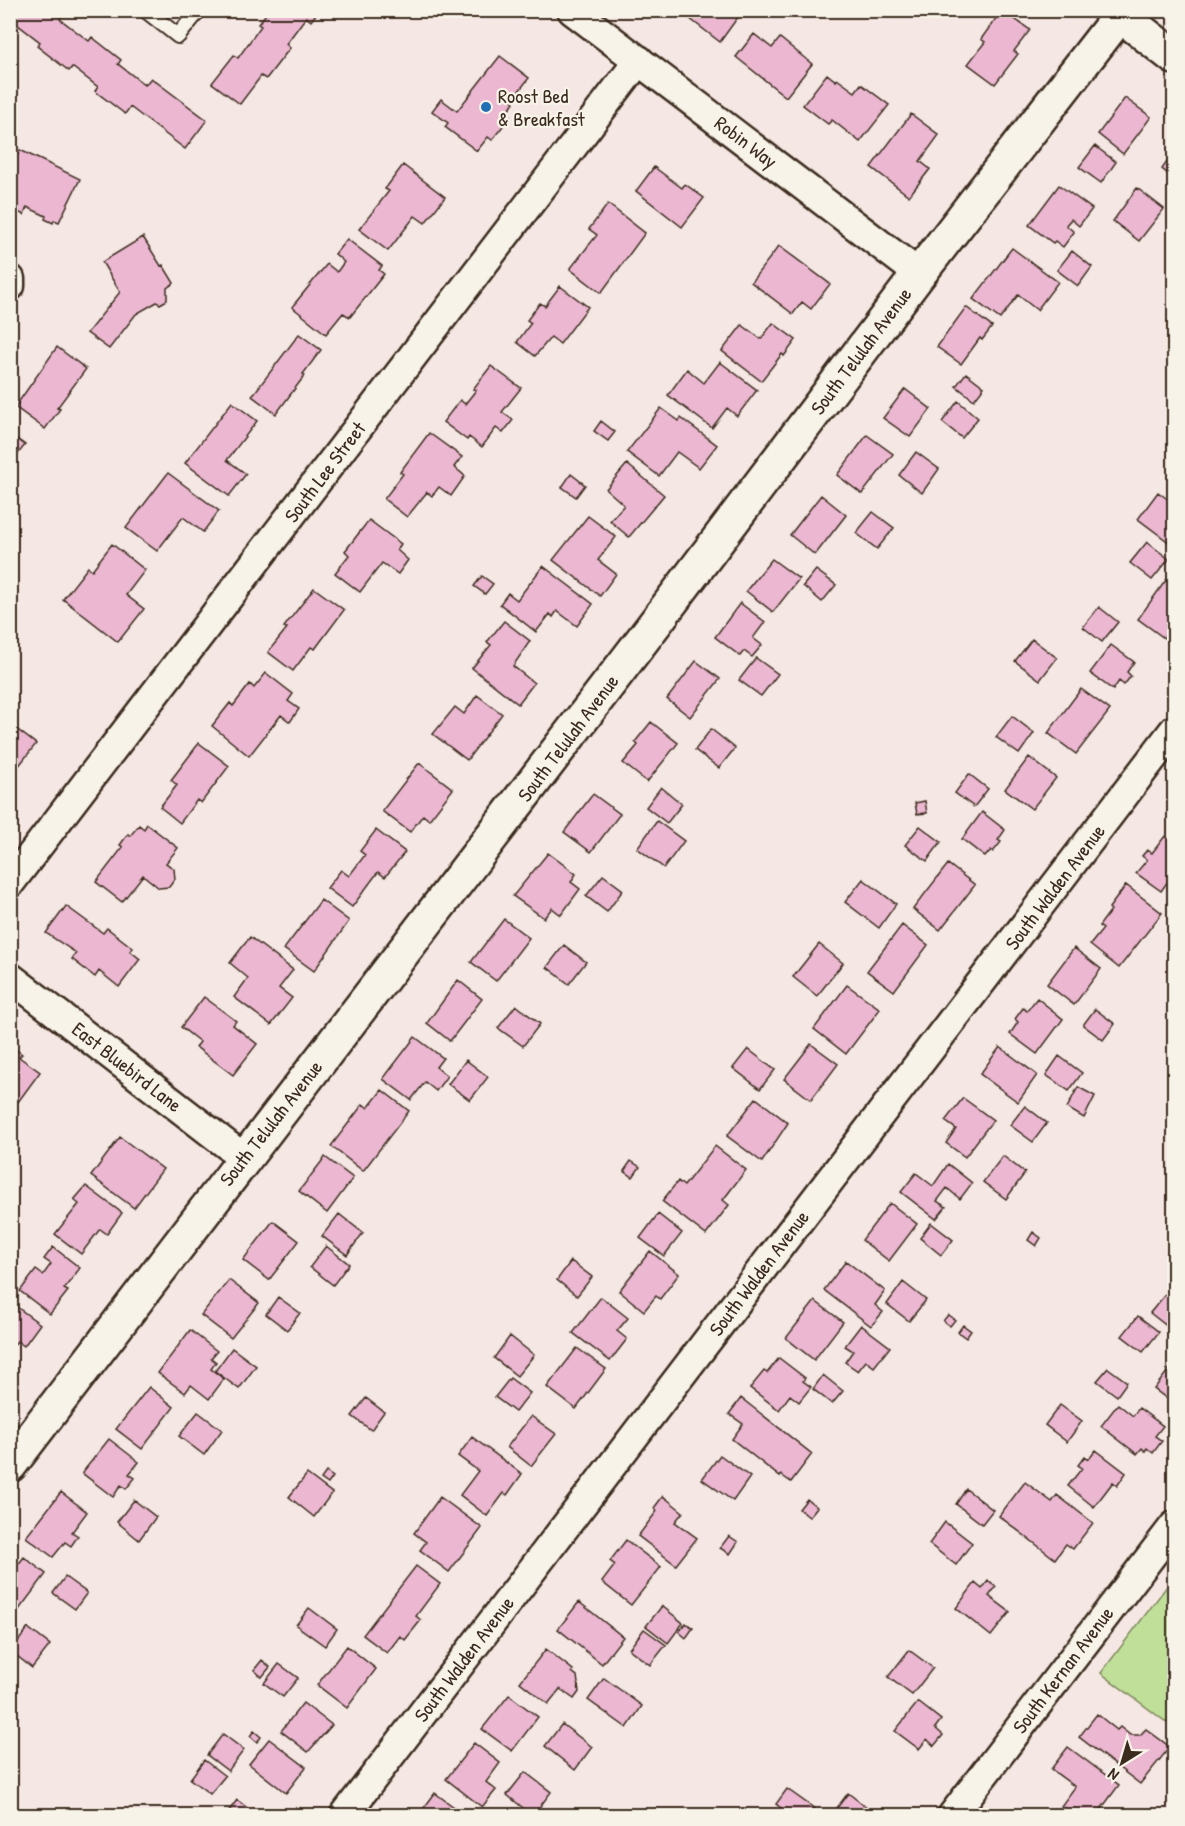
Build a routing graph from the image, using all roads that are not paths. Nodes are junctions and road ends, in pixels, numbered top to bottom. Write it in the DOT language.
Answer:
graph roads {
  1 [pos="145,10"];
  2 [pos="199,10"];
  3 [pos="573,10"];
  4 [pos="1120,12"];
  5 [pos="1174,57"];
  6 [pos="639,60"];
  7 [pos="919,274"];
  8 [pos="10,279"];
  9 [pos="10,286"];
  10 [pos="1174,730"];
  11 [pos="10,883"];
  12 [pos="10,977"];
  13 [pos="244,1158"];
  14 [pos="10,1465"];
  15 [pos="1174,1526"];
  16 [pos="344,1815"];
  17 [pos="952,1815"];
  1 -- 2 [label="lane"];
  3 -- 6 [label="street, Robin Way"];
  4 -- 5 [label="street"];
  4 -- 7 [label="street, South Telulah Avenue"];
  6 -- 7 [label="street, Robin Way"];
  6 -- 11 [label="street, South Lee Street"];
  7 -- 13 [label="street, South Telulah Avenue"];
  8 -- 9 [label="street"];
  10 -- 16 [label="street, South Walden Avenue"];
  12 -- 13 [label="street, East Bluebird Lane"];
  13 -- 14 [label="street, South Telulah Avenue"];
  15 -- 17 [label="street, South Kernan Avenue"];
}
